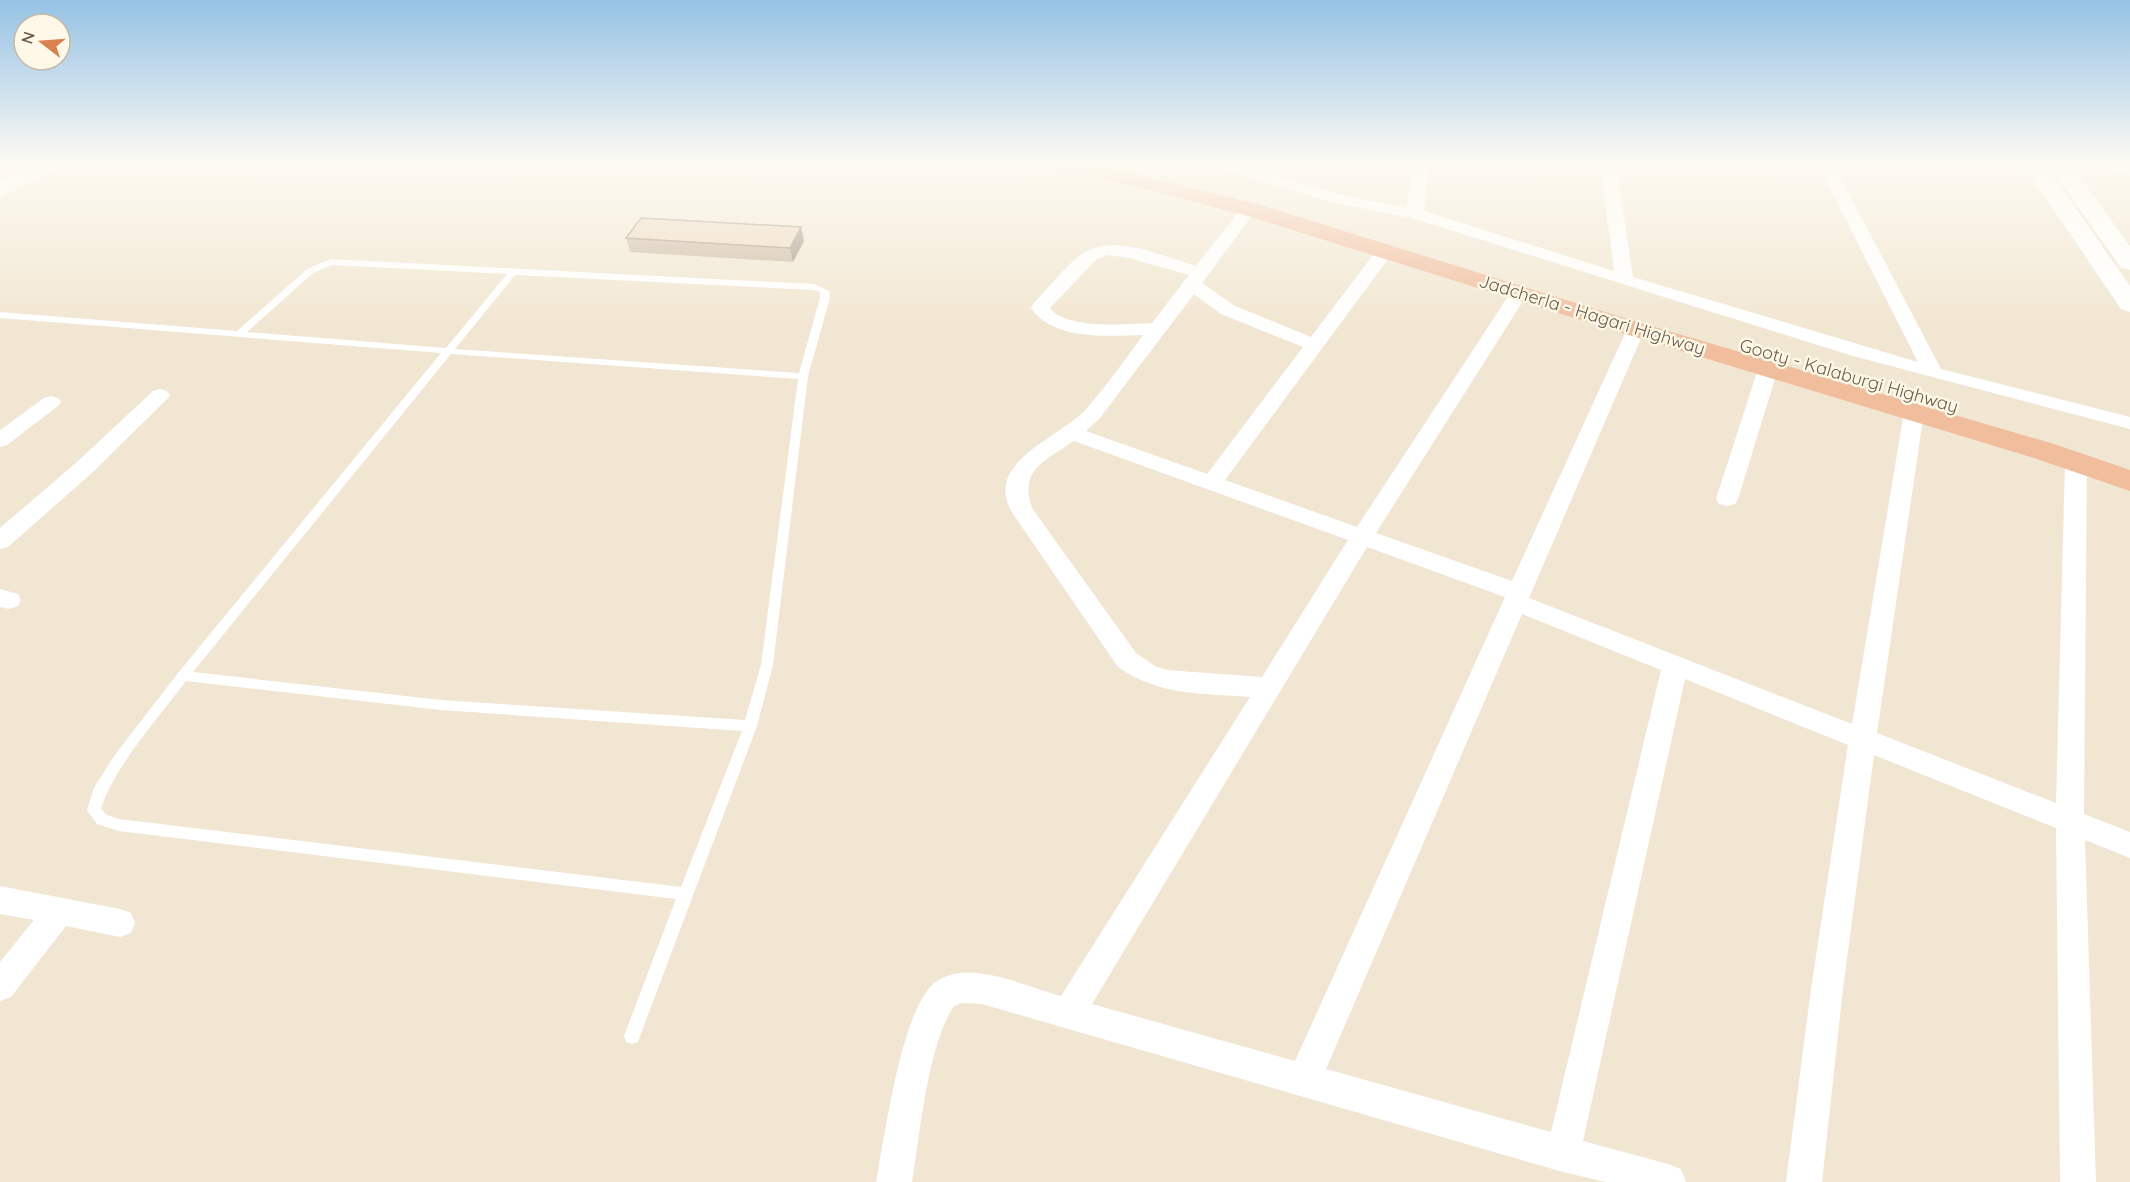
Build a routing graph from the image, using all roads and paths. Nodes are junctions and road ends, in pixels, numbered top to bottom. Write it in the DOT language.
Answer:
graph roads {
  1 [pos="1241,218"];
  2 [pos="1281,218"];
  3 [pos="1328,218"];
  4 [pos="1428,218"];
  5 [pos="1616,218"];
  6 [pos="1854,218"];
  7 [pos="2071,218"];
  8 [pos="2098,218"];
  9 [pos="1385,251"];
  10 [pos="2130,263"];
  11 [pos="512,273"];
  12 [pos="1196,278"];
  13 [pos="1624,279"];
  14 [pos="1519,293"];
  15 [pos="2130,304"];
  16 [pos="0,315"];
  17 [pos="1157,329"];
  18 [pos="1636,330"];
  19 [pos="239,334"];
  20 [pos="1315,345"];
  21 [pos="447,351"];
  22 [pos="1768,369"];
  23 [pos="1934,372"];
  24 [pos="803,376"];
  25 [pos="160,394"];
  26 [pos="51,402"];
  27 [pos="1914,412"];
  28 [pos="2130,423"];
  29 [pos="1071,433"];
  30 [pos="3,436"];
  31 [pos="2076,462"];
  32 [pos="2130,462"];
  33 [pos="2130,481"];
  34 [pos="1211,484"];
  35 [pos="1727,499"];
  36 [pos="1362,537"];
  37 [pos="0,541"];
  38 [pos="1518,598"];
  39 [pos="1675,665"];
  40 [pos="183,676"];
  41 [pos="1269,688"];
  42 [pos="750,726"];
  43 [pos="1862,739"];
  44 [pos="2070,821"];
  45 [pos="2130,845"];
  46 [pos="687,894"];
  47 [pos="0,900"];
  48 [pos="59,912"];
  49 [pos="120,923"];
  50 [pos="0,986"];
  51 [pos="1069,1013"];
  52 [pos="632,1036"];
  53 [pos="1304,1080"];
  54 [pos="1584,1166"];
  55 [pos="894,1182"];
  56 [pos="1668,1182"];
  57 [pos="1804,1182"];
  58 [pos="2078,1182"];
  1 -- 12 [label="street"];
  2 -- 9 [label="highway, Jadcherla - Hagari Highway"];
  3 -- 32 [label="highway, Gooty - Kalaburgi Highway"];
  4 -- 13 [label="street"];
  5 -- 13 [label="street"];
  6 -- 23 [label="street"];
  7 -- 15 [label="street"];
  8 -- 10 [label="street"];
  9 -- 14 [label="highway, Jadcherla - Hagari Highway"];
  9 -- 20 [label="street"];
  11 -- 19 [label="lane"];
  11 -- 21 [label="lane"];
  11 -- 24 [label="lane"];
  12 -- 17 [label="street"];
  12 -- 17 [label="street"];
  12 -- 20 [label="street"];
  13 -- 23 [label="street"];
  14 -- 18 [label="highway, Jadcherla - Hagari Highway"];
  14 -- 36 [label="street"];
  16 -- 19 [label="lane"];
  17 -- 29 [label="street"];
  18 -- 22 [label="highway, Jadcherla - Hagari Highway"];
  18 -- 38 [label="street"];
  19 -- 21 [label="lane"];
  20 -- 34 [label="street"];
  21 -- 24 [label="lane"];
  21 -- 40 [label="lane"];
  22 -- 27 [label="highway, Jadcherla - Hagari Highway"];
  22 -- 35 [label="street"];
  23 -- 28 [label="street"];
  24 -- 42 [label="lane"];
  25 -- 37 [label="street"];
  26 -- 30 [label="street"];
  27 -- 31 [label="highway, Jadcherla - Hagari Highway"];
  27 -- 43 [label="street"];
  29 -- 34 [label="street"];
  29 -- 41 [label="street"];
  31 -- 33 [label="highway, Jadcherla - Hagari Highway"];
  31 -- 44 [label="street"];
  34 -- 36 [label="street"];
  36 -- 38 [label="street"];
  36 -- 41 [label="street"];
  38 -- 39 [label="street"];
  38 -- 53 [label="street"];
  39 -- 43 [label="street"];
  39 -- 54 [label="street"];
  40 -- 42 [label="lane"];
  40 -- 46 [label="lane"];
  41 -- 51 [label="street"];
  42 -- 46 [label="lane"];
  43 -- 44 [label="street"];
  43 -- 57 [label="street"];
  44 -- 45 [label="street"];
  44 -- 58 [label="street"];
  46 -- 52 [label="lane"];
  47 -- 48 [label="street"];
  48 -- 49 [label="street"];
  48 -- 50 [label="street"];
  51 -- 53 [label="street"];
  51 -- 55 [label="street"];
  53 -- 54 [label="street"];
  54 -- 56 [label="street"];
}
